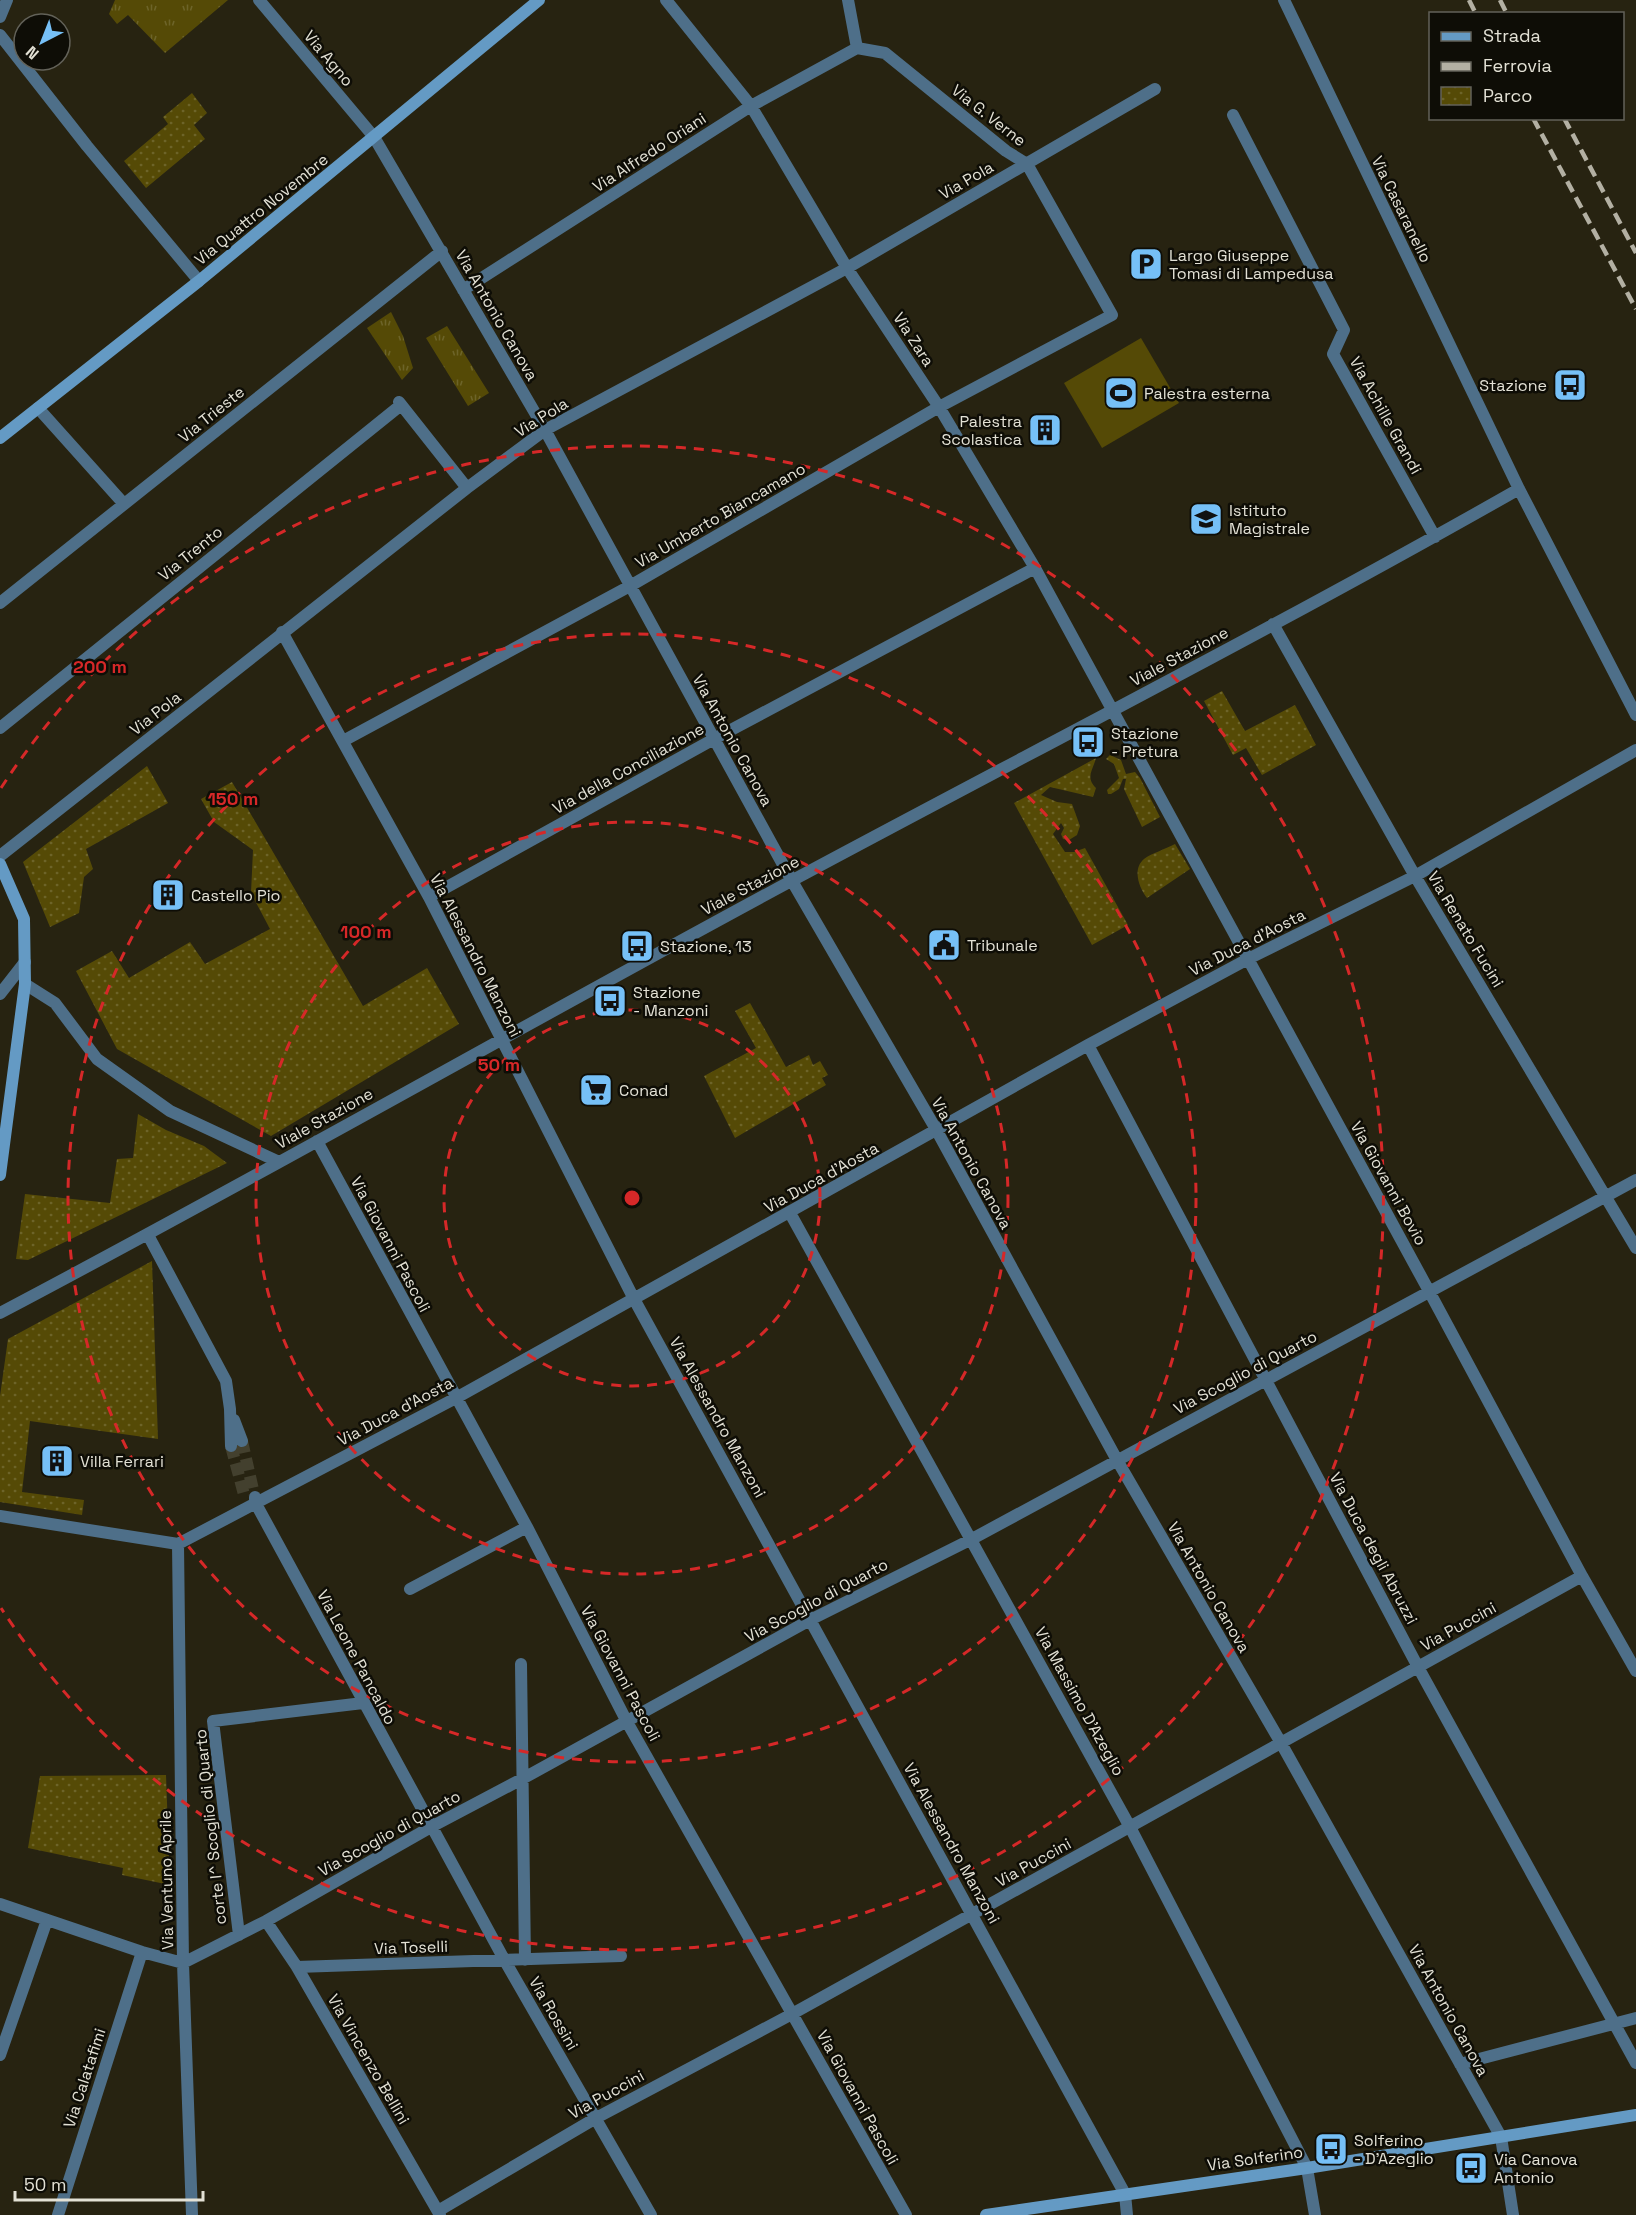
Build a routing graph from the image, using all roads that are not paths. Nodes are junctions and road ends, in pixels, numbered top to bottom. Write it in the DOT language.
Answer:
graph roads {
  1 [pos="7,0"];
  2 [pos="259,0"];
  3 [pos="539,0"];
  4 [pos="666,0"];
  5 [pos="848,0"];
  6 [pos="1284,0"];
  7 [pos="0,17"];
  8 [pos="0,35"];
  9 [pos="857,48"];
  10 [pos="1155,89"];
  11 [pos="751,106"];
  12 [pos="1233,115"];
  13 [pos="374,137"];
  14 [pos="1027,164"];
  15 [pos="442,251"];
  16 [pos="848,268"];
  17 [pos="200,281"];
  18 [pos="463,290"];
  19 [pos="1112,315"];
  20 [pos="939,407"];
  21 [pos="38,408"];
  22 [pos="545,430"];
  23 [pos="0,438"];
  24 [pos="467,488"];
  25 [pos="1519,489"];
  26 [pos="124,504"];
  27 [pos="1435,537"];
  28 [pos="1035,568"];
  29 [pos="630,586"];
  30 [pos="0,603"];
  31 [pos="1273,624"];
  32 [pos="282,634"];
  33 [pos="1113,711"];
  34 [pos="1636,715"];
  35 [pos="0,728"];
  36 [pos="714,739"];
  37 [pos="343,741"];
  38 [pos="1636,750"];
  39 [pos="0,856"];
  40 [pos="0,864"];
  41 [pos="1415,876"];
  42 [pos="792,881"];
  43 [pos="429,897"];
  44 [pos="1248,959"];
  45 [pos="25,962"];
  46 [pos="25,984"];
  47 [pos="0,994"];
  48 [pos="500,1039"];
  49 [pos="1088,1045"];
  50 [pos="937,1131"];
  51 [pos="317,1141"];
  52 [pos="279,1162"];
  53 [pos="0,1175"];
  54 [pos="1636,1180"];
  55 [pos="1606,1195"];
  56 [pos="790,1213"];
  57 [pos="148,1235"];
  58 [pos="1636,1248"];
  59 [pos="1429,1291"];
  60 [pos="634,1299"];
  61 [pos="0,1313"];
  62 [pos="1266,1380"];
  63 [pos="456,1398"];
  64 [pos="236,1444"];
  65 [pos="1117,1460"];
  66 [pos="250,1500"];
  67 [pos="0,1516"];
  68 [pos="527,1527"];
  69 [pos="972,1539"];
  70 [pos="178,1544"];
  71 [pos="1582,1576"];
  72 [pos="411,1589"];
  73 [pos="810,1620"];
  74 [pos="521,1664"];
  75 [pos="1418,1667"];
  76 [pos="1636,1671"];
  77 [pos="363,1703"];
  78 [pos="627,1722"];
  79 [pos="1281,1743"];
  80 [pos="522,1779"];
  81 [pos="431,1827"];
  82 [pos="1130,1827"];
  83 [pos="0,1904"];
  84 [pos="973,1914"];
  85 [pos="47,1920"];
  86 [pos="266,1921"];
  87 [pos="239,1935"];
  88 [pos="142,1952"];
  89 [pos="621,1956"];
  90 [pos="525,1960"];
  91 [pos="505,1961"];
  92 [pos="183,1962"];
  93 [pos="297,1967"];
  94 [pos="792,2014"];
  95 [pos="1636,2018"];
  96 [pos="1616,2023"];
  97 [pos="0,2055"];
  98 [pos="1636,2063"];
  99 [pos="1460,2064"];
  100 [pos="1636,2115"];
  101 [pos="596,2118"];
  102 [pos="1501,2137"];
  103 [pos="1307,2168"];
  104 [pos="1125,2194"];
  105 [pos="439,2213"];
  106 [pos="58,2215"];
  107 [pos="192,2215"];
  108 [pos="651,2215"];
  109 [pos="906,2215"];
  110 [pos="986,2215"];
  111 [pos="1127,2215"];
  112 [pos="1315,2215"];
  113 [pos="1513,2215"];
  1 -- 7 [label="street"];
  2 -- 13 [label="street, Via Agno"];
  3 -- 13 [label="street, Via Quattro Novembre"];
  4 -- 11 [label="street, Via Zara"];
  5 -- 9 [label="street"];
  6 -- 25 [label="street, Via Casaranello"];
  8 -- 17 [label="street"];
  9 -- 11 [label="street, Via Alfredo Oriani"];
  9 -- 14 [label="street, Via G. Verne"];
  10 -- 14 [label="street, Via Pola"];
  11 -- 16 [label="street, Via Zara"];
  11 -- 18 [label="street, Via Alfredo Oriani"];
  12 -- 27 [label="street, Via Achille Grandi"];
  13 -- 15 [label="street, Via Antonio Canova"];
  13 -- 17 [label="street, Via Quattro Novembre"];
  14 -- 16 [label="street, Via Pola"];
  14 -- 19 [label="street, Via G. Verne"];
  15 -- 18 [label="street, Via Antonio Canova"];
  15 -- 26 [label="street, Via Trieste"];
  16 -- 20 [label="street, Via Zara"];
  16 -- 22 [label="street, Via Pola"];
  17 -- 21 [label="street, Via Quattro Novembre"];
  18 -- 22 [label="street, Via Antonio Canova"];
  19 -- 20 [label="street, Via Umberto Biancamano"];
  20 -- 28 [label="street, Via Zara"];
  20 -- 29 [label="street, Via Umberto Biancamano"];
  21 -- 23 [label="street, Via Quattro Novembre"];
  21 -- 26 [label="street"];
  22 -- 24 [label="street, Via Pola"];
  22 -- 29 [label="street, Via Antonio Canova"];
  24 -- 32 [label="street, Via Pola"];
  24 -- 35 [label="street, Via Trento"];
  25 -- 27 [label="street, Viale Stazione"];
  25 -- 34 [label="street, Via Casaranello"];
  26 -- 30 [label="street, Via Trieste"];
  27 -- 31 [label="street, Viale Stazione"];
  28 -- 33 [label="street, Via Zara"];
  28 -- 36 [label="street, Via della Conciliazione"];
  29 -- 36 [label="street, Via Antonio Canova"];
  29 -- 37 [label="street, Via Umberto Biancamano"];
  31 -- 33 [label="street, Viale Stazione"];
  31 -- 41 [label="street, Via Renato Fucini"];
  32 -- 37 [label="street, Via Alessandro Manzoni"];
  32 -- 39 [label="street, Via Pola"];
  33 -- 42 [label="street, Viale Stazione"];
  33 -- 44 [label="street, Via Giovanni Bovio"];
  36 -- 42 [label="street, Via Antonio Canova"];
  36 -- 43 [label="street, Via della Conciliazione"];
  37 -- 43 [label="street, Via Alessandro Manzoni"];
  38 -- 41 [label="street, Via Duca d'Aosta"];
  40 -- 45 [label="street"];
  41 -- 44 [label="street, Via Duca d'Aosta"];
  41 -- 55 [label="street, Via Renato Fucini"];
  42 -- 48 [label="street, Viale Stazione"];
  42 -- 50 [label="street, Via Antonio Canova"];
  43 -- 48 [label="street, Via Alessandro Manzoni"];
  44 -- 49 [label="street, Via Duca d'Aosta"];
  44 -- 59 [label="street, Via Giovanni Bovio"];
  45 -- 46 [label="street"];
  45 -- 47 [label="street"];
  46 -- 52 [label="street"];
  46 -- 53 [label="street"];
  48 -- 51 [label="street, Viale Stazione"];
  48 -- 60 [label="street, Via Alessandro Manzoni"];
  49 -- 50 [label="street, Via Duca d'Aosta"];
  49 -- 62 [label="street, Via Duca degli Abruzzi"];
  50 -- 56 [label="street, Via Duca d'Aosta"];
  50 -- 65 [label="street, Via Antonio Canova"];
  51 -- 52 [label="street, Viale Stazione"];
  51 -- 63 [label="street, Via Giovanni Pascoli"];
  52 -- 57 [label="street, Viale Stazione"];
  54 -- 55 [label="street, Via Scoglio di Quarto"];
  55 -- 58 [label="street, Via Renato Fucini"];
  55 -- 59 [label="street, Via Scoglio di Quarto"];
  56 -- 60 [label="street, Via Duca d'Aosta"];
  56 -- 69 [label="street, Via Massimo D'Azeglio"];
  57 -- 61 [label="street, Viale Stazione"];
  57 -- 64 [label="street"];
  59 -- 62 [label="street, Via Scoglio di Quarto"];
  59 -- 71 [label="street, Via Giovanni Bovio"];
  60 -- 63 [label="street, Via Duca d'Aosta"];
  60 -- 73 [label="street, Via Alessandro Manzoni"];
  62 -- 65 [label="street, Via Scoglio di Quarto"];
  62 -- 75 [label="street, Via Duca degli Abruzzi"];
  63 -- 66 [label="street, Via Duca d'Aosta"];
  63 -- 68 [label="street, Via Giovanni Pascoli"];
  65 -- 69 [label="street, Via Scoglio di Quarto"];
  65 -- 79 [label="street, Via Antonio Canova"];
  66 -- 70 [label="street, Via Duca d'Aosta"];
  66 -- 77 [label="street, Via Leone Pancaldo"];
  67 -- 70 [label="street"];
  68 -- 72 [label="street"];
  68 -- 78 [label="street, Via Giovanni Pascoli"];
  69 -- 73 [label="street, Via Scoglio di Quarto"];
  69 -- 82 [label="street, Via Massimo D'Azeglio"];
  70 -- 92 [label="street, Via Ventuno Aprile"];
  71 -- 75 [label="street, Via Puccini"];
  71 -- 76 [label="street, Via Giovanni Bovio"];
  73 -- 78 [label="street, Via Scoglio di Quarto"];
  73 -- 84 [label="street, Via Alessandro Manzoni"];
  74 -- 80 [label="street"];
  75 -- 79 [label="street, Via Puccini"];
  75 -- 96 [label="street, Via Duca degli Abruzzi"];
  77 -- 81 [label="street, Via Leone Pancaldo"];
  77 -- 87 [label="street, corte I^ Scoglio di Quarto"];
  78 -- 80 [label="street, Via Scoglio di Quarto"];
  78 -- 94 [label="street, Via Giovanni Pascoli"];
  79 -- 82 [label="street, Via Puccini"];
  79 -- 99 [label="street, Via Antonio Canova"];
  80 -- 81 [label="street, Via Scoglio di Quarto"];
  80 -- 90 [label="street"];
  81 -- 86 [label="street, Via Scoglio di Quarto"];
  81 -- 91 [label="street, Via Rossini"];
  82 -- 84 [label="street, Via Puccini"];
  82 -- 103 [label="street, Via Massimo D'Azeglio"];
  83 -- 85 [label="street"];
  84 -- 94 [label="street, Via Puccini"];
  84 -- 104 [label="street, Via Alessandro Manzoni"];
  85 -- 88 [label="street"];
  85 -- 97 [label="street"];
  86 -- 87 [label="street, Via Scoglio di Quarto"];
  86 -- 93 [label="street, Via Vincenzo Bellini"];
  87 -- 92 [label="street, Via Scoglio di Quarto"];
  88 -- 92 [label="street"];
  88 -- 106 [label="street, Via Calatafimi"];
  89 -- 90 [label="street, Via Toselli"];
  90 -- 91 [label="street, Via Toselli"];
  91 -- 93 [label="street, Via Toselli"];
  91 -- 101 [label="street, Via Rossini"];
  92 -- 107 [label="street, Via Ventuno Aprile"];
  93 -- 105 [label="street, Via Vincenzo Bellini"];
  94 -- 101 [label="street, Via Puccini"];
  94 -- 109 [label="street, Via Giovanni Pascoli"];
  95 -- 96 [label="street"];
  96 -- 98 [label="street, Via Duca degli Abruzzi"];
  96 -- 99 [label="street"];
  99 -- 102 [label="street, Via Antonio Canova"];
  100 -- 102 [label="street, Via Solferino"];
  101 -- 105 [label="street, Via Puccini"];
  101 -- 108 [label="street, Via Rossini"];
  102 -- 103 [label="street, Via Solferino"];
  102 -- 113 [label="street, Via Antonio Canova"];
  103 -- 104 [label="street, Via Solferino"];
  103 -- 112 [label="street, Via Massimo D'Azeglio"];
  104 -- 110 [label="street, Via Solferino"];
  104 -- 111 [label="street, Via Alessandro Manzoni"];
}
